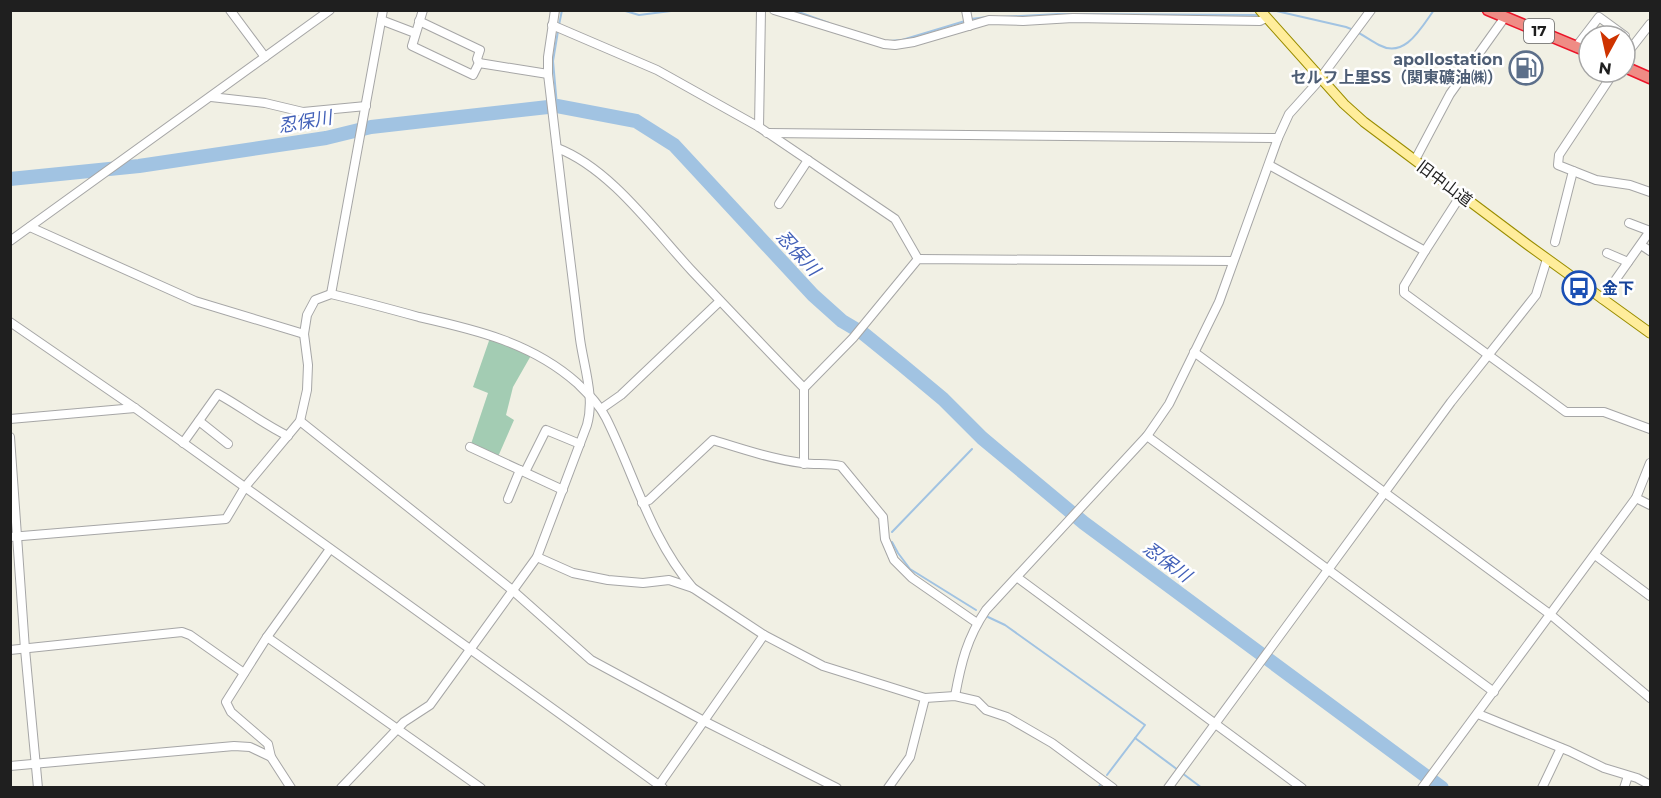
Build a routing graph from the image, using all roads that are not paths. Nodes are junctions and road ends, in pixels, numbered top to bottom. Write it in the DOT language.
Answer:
graph roads {
  1 [pos="230,10"];
  2 [pos="330,10"];
  3 [pos="383,10"];
  4 [pos="423,10"];
  5 [pos="555,10"];
  6 [pos="760,10"];
  7 [pos="774,10"];
  8 [pos="966,10"];
  9 [pos="1371,10"];
  10 [pos="1488,10"];
  11 [pos="1263,14"];
  12 [pos="1505,17"];
  13 [pos="381,20"];
  14 [pos="419,21"];
  15 [pos="1594,24"];
  16 [pos="1609,24"];
  17 [pos="1650,24"];
  18 [pos="552,25"];
  19 [pos="969,26"];
  20 [pos="416,33"];
  21 [pos="1637,40"];
  22 [pos="1576,47"];
  23 [pos="265,57"];
  24 [pos="479,63"];
  25 [pos="548,74"];
  26 [pos="1320,77"];
  27 [pos="1606,84"];
  28 [pos="211,96"];
  29 [pos="366,106"];
  30 [pos="759,127"];
  31 [pos="767,133"];
  32 [pos="1278,138"];
  33 [pos="557,148"];
  34 [pos="808,160"];
  35 [pos="1415,160"];
  36 [pos="1269,165"];
  37 [pos="1573,171"];
  38 [pos="1650,192"];
  39 [pos="1461,195"];
  40 [pos="779,204"];
  41 [pos="1629,223"];
  42 [pos="30,227"];
  43 [pos="1650,231"];
  44 [pos="10,241"];
  45 [pos="1555,243"];
  46 [pos="1641,244"];
  47 [pos="1425,251"];
  48 [pos="1650,251"];
  49 [pos="1607,253"];
  50 [pos="1547,259"];
  51 [pos="918,260"];
  52 [pos="1233,261"];
  53 [pos="1628,262"];
  54 [pos="331,294"];
  55 [pos="1602,299"];
  56 [pos="720,301"];
  57 [pos="10,321"];
  58 [pos="1650,333"];
  59 [pos="304,334"];
  60 [pos="1194,352"];
  61 [pos="1488,356"];
  62 [pos="804,388"];
  63 [pos="590,395"];
  64 [pos="135,408"];
  65 [pos="601,409"];
  66 [pos="10,419"];
  67 [pos="199,421"];
  68 [pos="300,421"];
  69 [pos="1650,429"];
  70 [pos="288,436"];
  71 [pos="1147,436"];
  72 [pos="10,437"];
  73 [pos="183,443"];
  74 [pos="228,444"];
  75 [pos="580,444"];
  76 [pos="470,447"];
  77 [pos="1650,463"];
  78 [pos="804,464"];
  79 [pos="523,471"];
  80 [pos="245,488"];
  81 [pos="562,490"];
  82 [pos="1386,493"];
  83 [pos="1636,498"];
  84 [pos="508,499"];
  85 [pos="642,502"];
  86 [pos="1650,505"];
  87 [pos="14,537"];
  88 [pos="330,549"];
  89 [pos="1595,555"];
  90 [pos="537,557"];
  91 [pos="1328,571"];
  92 [pos="1018,578"];
  93 [pos="693,588"];
  94 [pos="513,592"];
  95 [pos="1650,596"];
  96 [pos="1551,615"];
  97 [pos="977,623"];
  98 [pos="764,635"];
  99 [pos="267,637"];
  100 [pos="25,649"];
  101 [pos="10,650"];
  102 [pos="470,650"];
  103 [pos="244,673"];
  104 [pos="1494,692"];
  105 [pos="955,696"];
  106 [pos="925,698"];
  107 [pos="1650,698"];
  108 [pos="1478,714"];
  109 [pos="704,721"];
  110 [pos="1215,724"];
  111 [pos="397,729"];
  112 [pos="1561,748"];
  113 [pos="271,757"];
  114 [pos="36,764"];
  115 [pos="10,765"];
  116 [pos="1628,776"];
  117 [pos="1650,785"];
  118 [pos="660,787"];
  119 [pos="1422,787"];
  120 [pos="38,788"];
  121 [pos="291,788"];
  122 [pos="341,788"];
  123 [pos="481,788"];
  124 [pos="837,788"];
  125 [pos="888,788"];
  126 [pos="1113,788"];
  127 [pos="1168,788"];
  128 [pos="1302,788"];
  129 [pos="1542,788"];
  130 [pos="1624,788"];
  1 -- 23 [label="street"];
  2 -- 23 [label="street"];
  3 -- 13 [label="street"];
  4 -- 14 [label="street"];
  5 -- 18 [label="street"];
  6 -- 30 [label="street"];
  7 -- 19 [label="street"];
  8 -- 19 [label="street"];
  9 -- 26 [label="street"];
  10 -- 12 [label="highway, 17"];
  11 -- 19 [label="street"];
  11 -- 26 [label="main road, 旧中山道"];
  12 -- 22 [label="highway, 17"];
  12 -- 35 [label="street"];
  13 -- 20 [label="street"];
  13 -- 29 [label="street"];
  14 -- 20 [label="street"];
  14 -- 24 [label="street"];
  15 -- 16 [label="street"];
  17 -- 21 [label="street"];
  18 -- 25 [label="street"];
  18 -- 30 [label="street"];
  20 -- 24 [label="street"];
  23 -- 28 [label="street"];
  24 -- 25 [label="street"];
  25 -- 33 [label="street"];
  26 -- 32 [label="street"];
  26 -- 35 [label="main road, 旧中山道"];
  27 -- 37 [label="street"];
  28 -- 29 [label="street"];
  28 -- 42 [label="street"];
  29 -- 54 [label="street"];
  30 -- 31 [label="street"];
  31 -- 32 [label="street"];
  31 -- 34 [label="street"];
  32 -- 36 [label="street"];
  33 -- 56 [label="street"];
  33 -- 63 [label="street"];
  34 -- 40 [label="street"];
  34 -- 51 [label="street"];
  35 -- 39 [label="main road, 旧中山道"];
  36 -- 47 [label="street"];
  36 -- 52 [label="street"];
  37 -- 38 [label="street"];
  37 -- 45 [label="street"];
  39 -- 47 [label="street"];
  39 -- 50 [label="main road, 旧中山道"];
  41 -- 43 [label="street"];
  42 -- 44 [label="street"];
  42 -- 59 [label="street"];
  43 -- 46 [label="street"];
  46 -- 48 [label="street"];
  46 -- 53 [label="street"];
  47 -- 61 [label="street"];
  49 -- 53 [label="street"];
  50 -- 55 [label="main road, 旧中山道"];
  50 -- 61 [label="street"];
  51 -- 52 [label="street"];
  51 -- 62 [label="street"];
  52 -- 60 [label="street"];
  53 -- 55 [label="street"];
  54 -- 59 [label="street"];
  54 -- 63 [label="street"];
  55 -- 58 [label="main road, 旧中山道"];
  56 -- 62 [label="street"];
  56 -- 65 [label="street"];
  57 -- 64 [label="street"];
  59 -- 68 [label="street"];
  60 -- 71 [label="street"];
  60 -- 82 [label="street"];
  61 -- 69 [label="street"];
  61 -- 82 [label="street"];
  62 -- 78 [label="street"];
  63 -- 65 [label="street"];
  63 -- 75 [label="street"];
  64 -- 66 [label="street"];
  64 -- 73 [label="street"];
  65 -- 85 [label="street"];
  67 -- 70 [label="street"];
  67 -- 73 [label="street"];
  67 -- 74 [label="street"];
  68 -- 70 [label="street"];
  68 -- 94 [label="street"];
  70 -- 80 [label="street"];
  71 -- 91 [label="street"];
  71 -- 92 [label="street"];
  72 -- 87 [label="street"];
  73 -- 80 [label="street"];
  75 -- 79 [label="street"];
  75 -- 81 [label="street"];
  76 -- 79 [label="street"];
  77 -- 83 [label="street"];
  78 -- 85 [label="street"];
  78 -- 97 [label="street"];
  79 -- 81 [label="street"];
  79 -- 84 [label="street"];
  80 -- 87 [label="street"];
  80 -- 88 [label="street"];
  81 -- 90 [label="street"];
  82 -- 91 [label="street"];
  82 -- 96 [label="street"];
  83 -- 86 [label="street"];
  83 -- 89 [label="street"];
  85 -- 93 [label="street"];
  87 -- 100 [label="street"];
  88 -- 99 [label="street"];
  88 -- 102 [label="street"];
  89 -- 95 [label="street"];
  89 -- 96 [label="street"];
  90 -- 93 [label="street"];
  90 -- 94 [label="street"];
  91 -- 104 [label="street"];
  91 -- 110 [label="street"];
  92 -- 97 [label="street"];
  92 -- 110 [label="street"];
  93 -- 98 [label="street"];
  94 -- 102 [label="street"];
  94 -- 109 [label="street"];
  96 -- 104 [label="street"];
  96 -- 107 [label="street"];
  97 -- 105 [label="street"];
  98 -- 106 [label="street"];
  98 -- 109 [label="street"];
  99 -- 103 [label="street"];
  99 -- 111 [label="street"];
  100 -- 101 [label="street"];
  100 -- 103 [label="street"];
  100 -- 114 [label="street"];
  102 -- 111 [label="street"];
  102 -- 118 [label="street"];
  103 -- 113 [label="street"];
  104 -- 108 [label="street"];
  105 -- 106 [label="street"];
  105 -- 126 [label="street"];
  106 -- 125 [label="street"];
  108 -- 112 [label="street"];
  108 -- 119 [label="street"];
  109 -- 118 [label="street"];
  109 -- 124 [label="street"];
  110 -- 127 [label="street"];
  110 -- 128 [label="street"];
  111 -- 122 [label="street"];
  111 -- 123 [label="street"];
  112 -- 116 [label="street"];
  112 -- 129 [label="street"];
  113 -- 114 [label="street"];
  113 -- 121 [label="street"];
  114 -- 115 [label="street"];
  114 -- 120 [label="street"];
  116 -- 117 [label="street"];
  116 -- 130 [label="street"];
}
